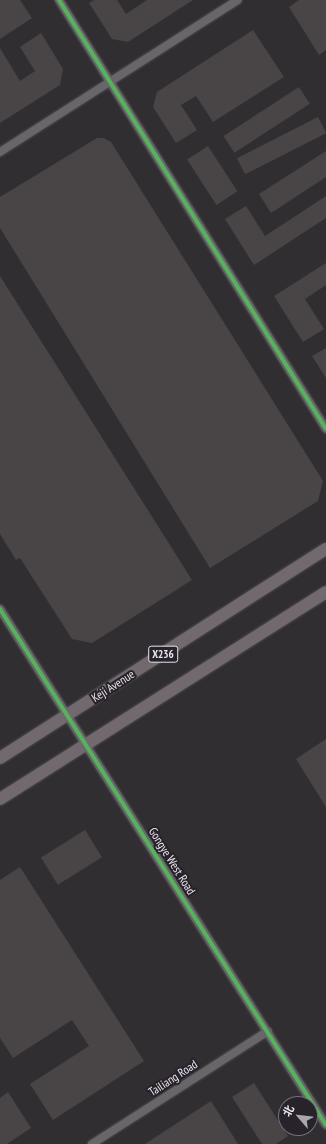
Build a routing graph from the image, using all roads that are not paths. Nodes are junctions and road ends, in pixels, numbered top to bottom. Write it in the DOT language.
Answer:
graph roads {
  1 [pos="59,0"];
  2 [pos="238,0"];
  3 [pos="110,82"];
  4 [pos="0,152"];
  5 [pos="326,429"];
  6 [pos="326,549"];
  7 [pos="326,592"];
  8 [pos="0,609"];
  9 [pos="68,715"];
  10 [pos="87,744"];
  11 [pos="0,758"];
  12 [pos="0,799"];
  13 [pos="268,1031"];
  14 [pos="326,1125"];
  15 [pos="92,1144"];
  1 -- 3 [label="street"];
  2 -- 3 [label="street"];
  3 -- 4 [label="street"];
  3 -- 5 [label="street"];
  6 -- 9 [label="main road, Keji Avenue / X236"];
  7 -- 10 [label="main road"];
  8 -- 9 [label="street, Gongye West Road"];
  9 -- 10 [label="street, Gongye West Road"];
  9 -- 11 [label="main road, Keji Avenue / X236"];
  10 -- 12 [label="main road"];
  10 -- 13 [label="street, Gongye West Road"];
  13 -- 14 [label="street, Gongye West Road"];
  13 -- 15 [label="street, Tailiang Road"];
}
